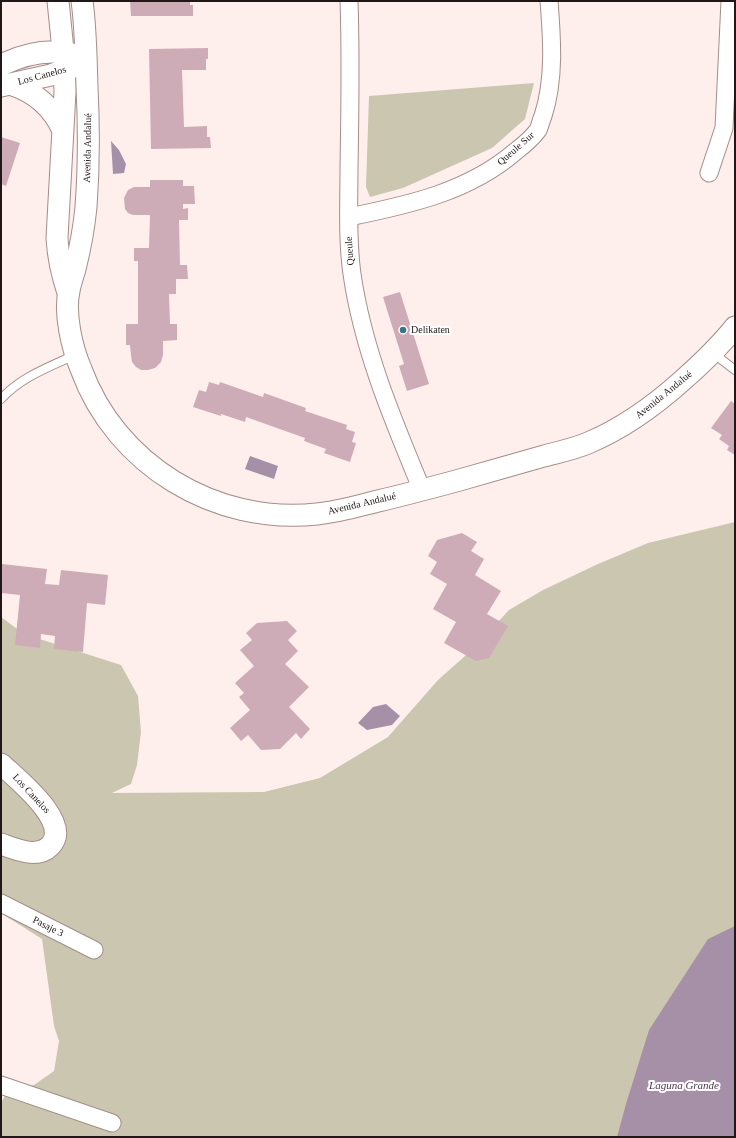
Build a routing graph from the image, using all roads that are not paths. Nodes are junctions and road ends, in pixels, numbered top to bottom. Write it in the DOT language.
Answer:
graph roads {
  1 [pos="58,1"];
  2 [pos="82,1"];
  3 [pos="349,1"];
  4 [pos="549,1"];
  5 [pos="730,1"];
  6 [pos="87,60"];
  7 [pos="64,61"];
  8 [pos="1,65"];
  9 [pos="6,85"];
  10 [pos="730,129"];
  11 [pos="63,131"];
  12 [pos="709,173"];
  13 [pos="349,217"];
  14 [pos="68,293"];
  15 [pos="735,327"];
  16 [pos="712,353"];
  17 [pos="75,354"];
  18 [pos="735,370"];
  19 [pos="1,399"];
  20 [pos="422,490"];
  21 [pos="1,764"];
  22 [pos="1,844"];
  23 [pos="1,903"];
  24 [pos="94,950"];
  25 [pos="1,1085"];
  26 [pos="112,1123"];
  1 -- 7 [label="street, Avenida Andalué"];
  2 -- 6 [label="street, Avenida Andalué"];
  3 -- 13 [label="street, Queule"];
  4 -- 13 [label="street, Queule Sur"];
  5 -- 10 [label="street"];
  6 -- 7 [label="street, Los Canelos"];
  6 -- 14 [label="street, Avenida Andalué"];
  7 -- 8 [label="street, Los Canelos"];
  7 -- 9 [label="street, Los Canelos"];
  7 -- 11 [label="street, Avenida Andalué"];
  9 -- 11 [label="street"];
  10 -- 12 [label="street"];
  11 -- 14 [label="street, Avenida Andalué"];
  13 -- 20 [label="street, Queule"];
  14 -- 17 [label="street, Avenida Andalué"];
  15 -- 16 [label="street, Avenida Andalué"];
  16 -- 18 [label="lane"];
  16 -- 20 [label="street, Avenida Andalué"];
  17 -- 19 [label="lane"];
  17 -- 20 [label="street, Avenida Andalué"];
  21 -- 22 [label="street, Los Canelos"];
  23 -- 24 [label="street, Pasaje 3"];
  25 -- 26 [label="street"];
}
